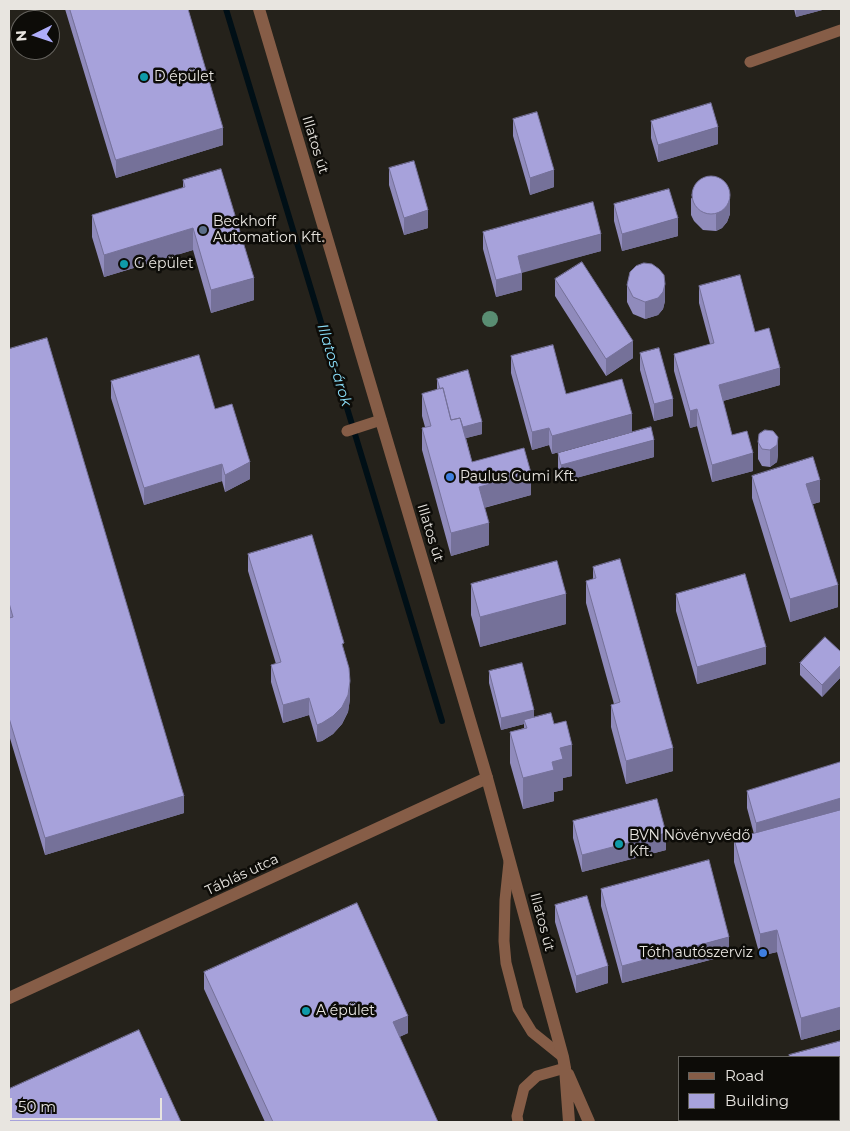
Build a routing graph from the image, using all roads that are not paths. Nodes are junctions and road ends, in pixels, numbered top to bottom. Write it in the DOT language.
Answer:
graph roads {
  1 [pos="259,9"];
  2 [pos="841,30"];
  3 [pos="750,62"];
  4 [pos="381,420"];
  5 [pos="347,431"];
  6 [pos="487,778"];
  7 [pos="510,860"];
  8 [pos="9,998"];
  9 [pos="564,1062"];
  10 [pos="518,1122"];
  11 [pos="569,1122"];
  12 [pos="589,1122"];
  1 -- 4 [label="street, Illatos út"];
  2 -- 3 [label="lane"];
  4 -- 5 [label="lane"];
  4 -- 6 [label="street, Illatos út"];
  6 -- 7 [label="street, Illatos út"];
  6 -- 8 [label="street, Táblás utca"];
  7 -- 9 [label="street, Illatos út"];
  7 -- 9 [label="lane"];
  9 -- 10 [label="lane"];
  9 -- 11 [label="street, Illatos út"];
  9 -- 12 [label="street, Illatos út"];
}
